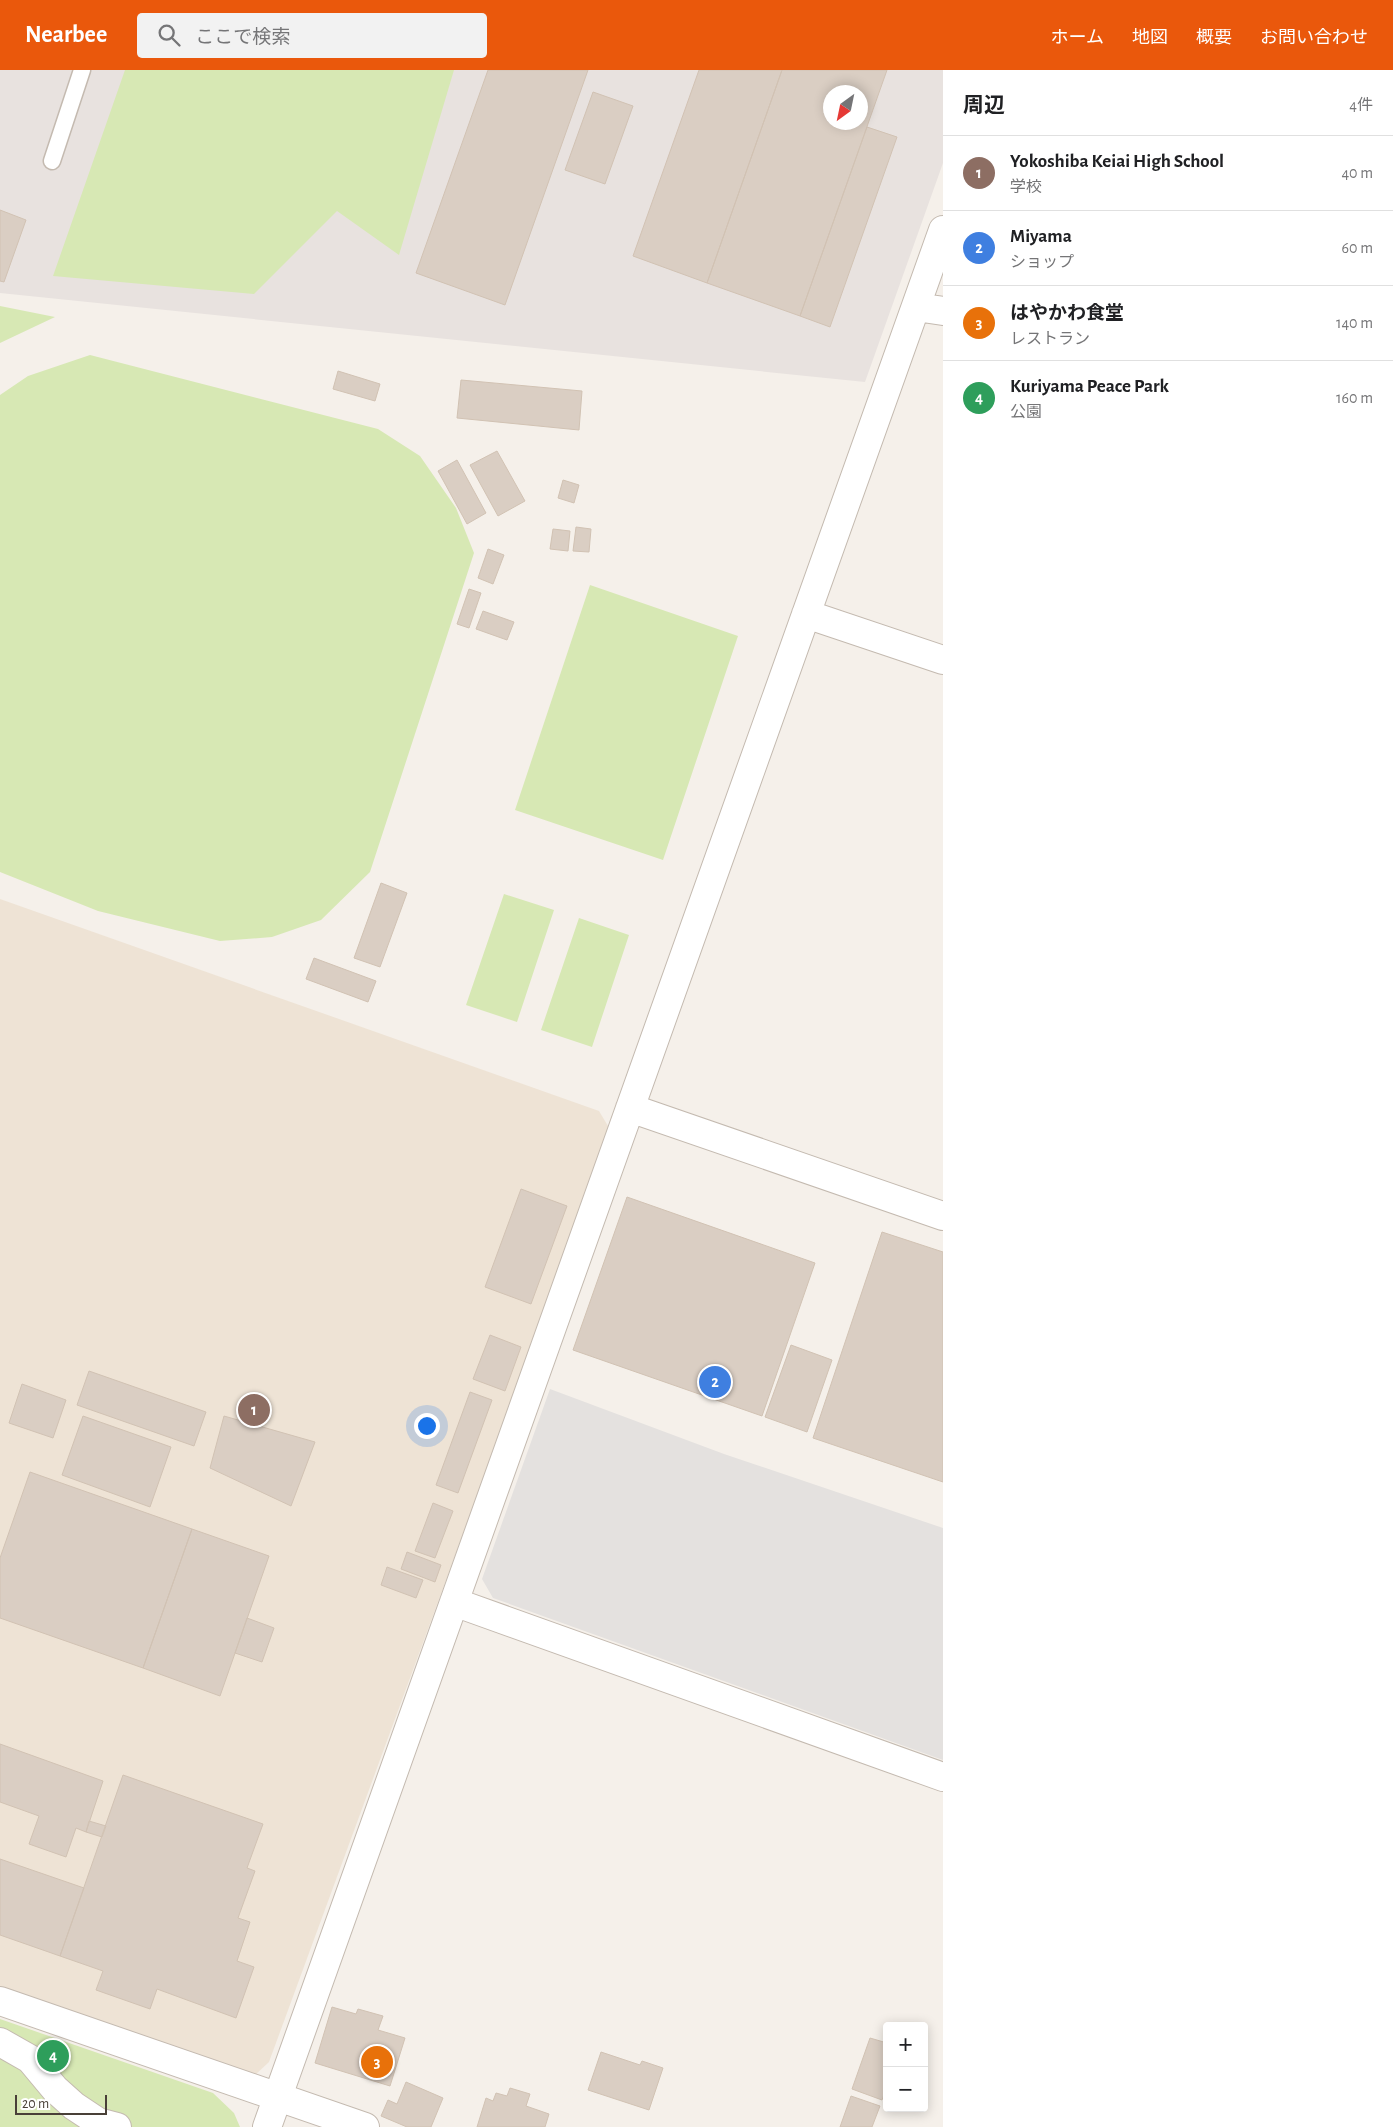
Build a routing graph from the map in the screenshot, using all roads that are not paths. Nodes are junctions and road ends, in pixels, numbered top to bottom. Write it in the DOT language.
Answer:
graph roads {
  1 [pos="82,70"];
  2 [pos="52,161"];
  3 [pos="943,230"];
  4 [pos="916,307"];
  5 [pos="943,311"];
  6 [pos="806,614"];
  7 [pos="943,660"];
  8 [pos="630,1108"];
  9 [pos="943,1216"];
  10 [pos="454,1602"];
  11 [pos="943,1777"];
  12 [pos="0,2001"];
  13 [pos="0,2042"];
  14 [pos="270,2093"];
  15 [pos="117,2127"];
  16 [pos="249,2127"];
  17 [pos="267,2127"];
  18 [pos="365,2127"];
  1 -- 2 [label="lane"];
  3 -- 4 [label="street"];
  4 -- 5 [label="street"];
  4 -- 6 [label="street"];
  6 -- 7 [label="street"];
  6 -- 8 [label="street"];
  8 -- 9 [label="street"];
  8 -- 10 [label="street"];
  10 -- 11 [label="street"];
  10 -- 14 [label="street"];
  12 -- 14 [label="street"];
  13 -- 15 [label="street"];
  14 -- 16 [label="street"];
  14 -- 17 [label="street"];
  14 -- 18 [label="street"];
}
